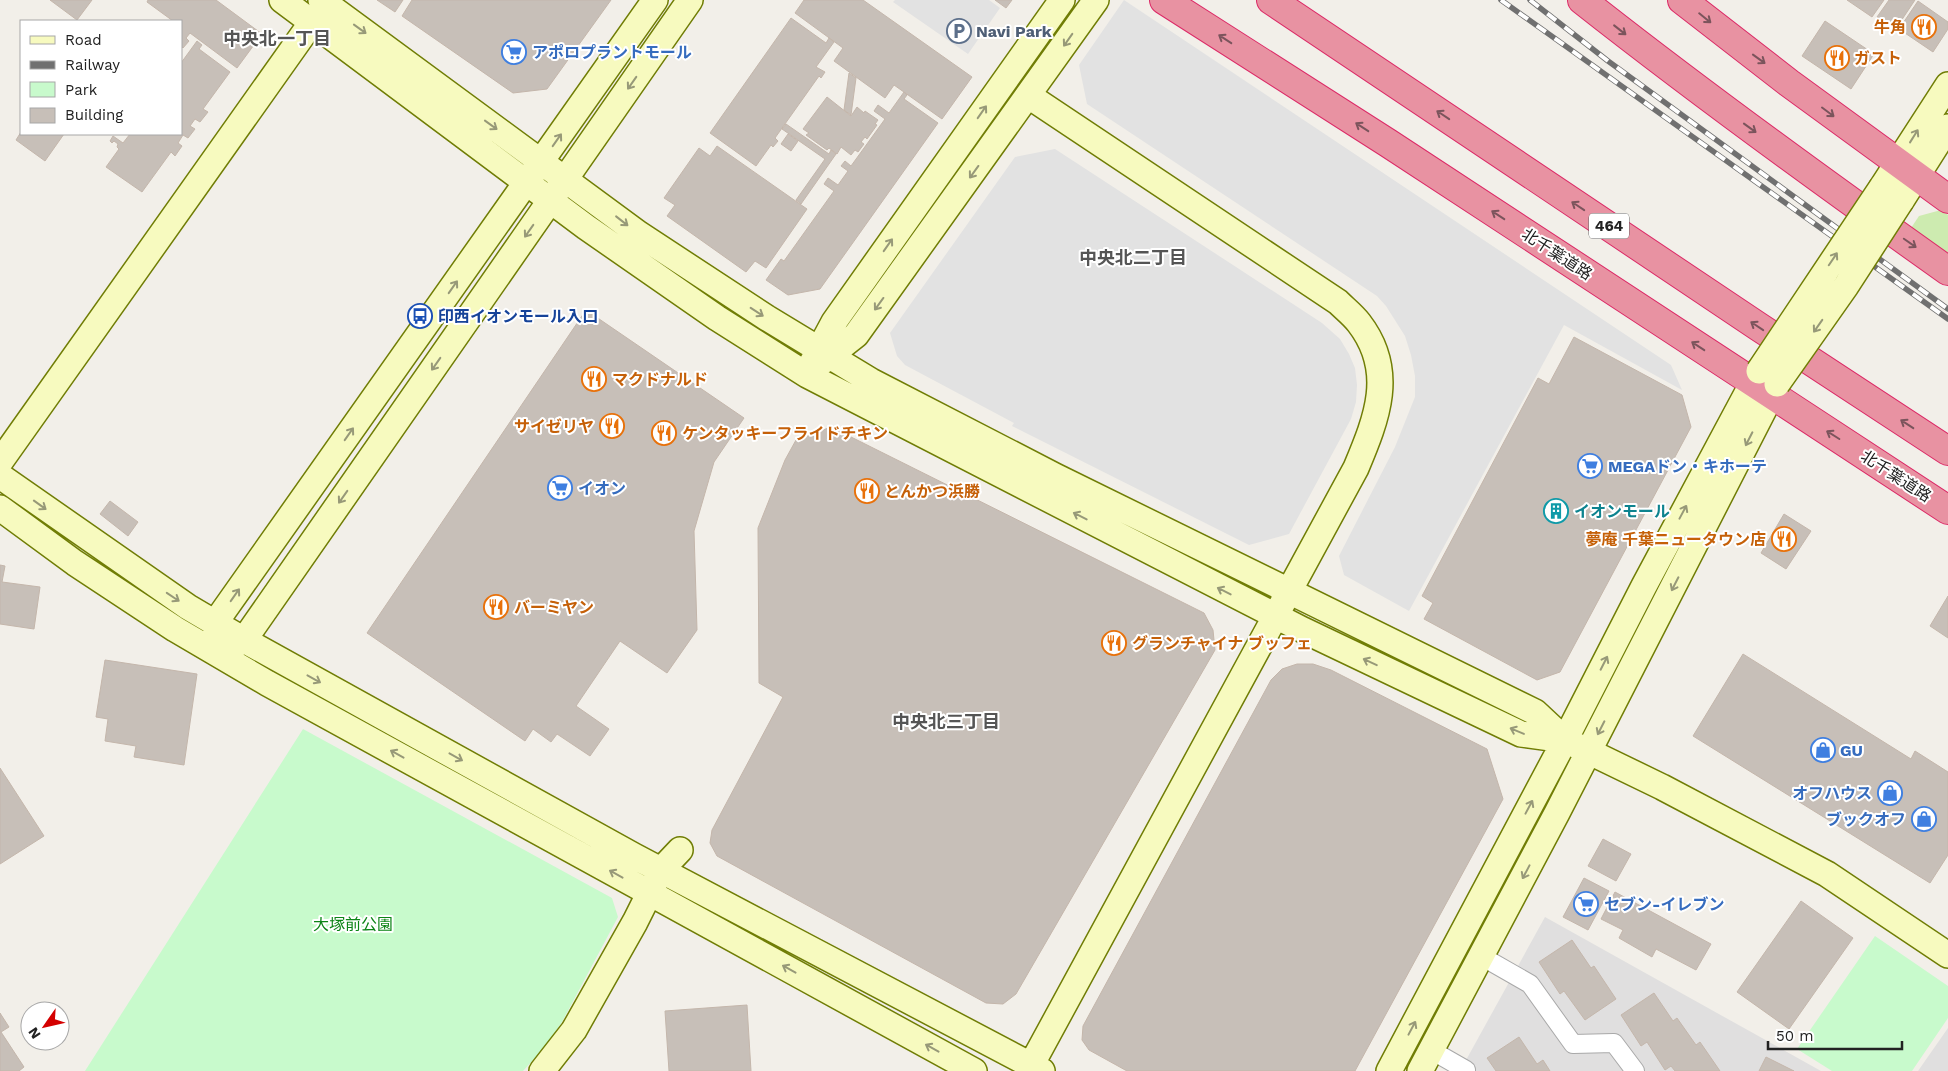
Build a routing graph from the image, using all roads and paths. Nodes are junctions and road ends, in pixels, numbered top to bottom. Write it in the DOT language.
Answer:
graph roads {
  1 [pos="282,0"];
  2 [pos="656,0"];
  3 [pos="690,0"];
  4 [pos="1062,0"];
  5 [pos="1096,0"];
  6 [pos="1164,0"];
  7 [pos="1271,0"];
  8 [pos="1582,0"];
  9 [pos="1682,0"];
  10 [pos="316,11"];
  11 [pos="1948,85"];
  12 [pos="1029,96"];
  13 [pos="1948,127"];
  14 [pos="541,162"];
  15 [pos="1907,170"];
  16 [pos="565,179"];
  17 [pos="526,183"];
  18 [pos="1948,199"];
  19 [pos="550,201"];
  20 [pos="1948,270"];
  21 [pos="824,353"];
  22 [pos="806,375"];
  23 [pos="1765,383"];
  24 [pos="1948,451"];
  25 [pos="0,462"];
  26 [pos="0,476"];
  27 [pos="0,508"];
  28 [pos="1948,510"];
  29 [pos="1288,590"];
  30 [pos="1274,616"];
  31 [pos="215,623"];
  32 [pos="244,640"];
  33 [pos="219,655"];
  34 [pos="1565,740"];
  35 [pos="1589,752"];
  36 [pos="672,847"];
  37 [pos="661,870"];
  38 [pos="649,893"];
  39 [pos="1948,954"];
  40 [pos="1481,956"];
  41 [pos="1425,1060"];
  42 [pos="1033,1069"];
  43 [pos="542,1071"];
  44 [pos="974,1071"];
  45 [pos="1389,1071"];
  46 [pos="1466,1071"];
  47 [pos="1635,1071"];
  1 -- 10 [label="street"];
  14 -- 2 [label="street, one-way"];
  3 -- 16 [label="street, one-way"];
  21 -- 4 [label="street, one-way"];
  5 -- 12 [label="street, one-way"];
  23 -- 6 [label="highway, 北千葉道路, one-way"];
  24 -- 7 [label="highway, 464, one-way"];
  8 -- 20 [label="highway, one-way"];
  9 -- 15 [label="highway, one-way"];
  10 -- 14 [label="street, one-way"];
  10 -- 17 [label="street"];
  10 -- 25 [label="street"];
  15 -- 11 [label="street, one-way"];
  12 -- 21 [label="street, one-way"];
  12 -- 29 [label="street"];
  13 -- 15 [label="street"];
  14 -- 16 [label="street"];
  14 -- 17 [label="street"];
  15 -- 18 [label="highway"];
  15 -- 23 [label="street, bridge"];
  16 -- 19 [label="street"];
  16 -- 21 [label="street, one-way"];
  17 -- 19 [label="street"];
  31 -- 17 [label="street, one-way"];
  19 -- 22 [label="street"];
  19 -- 32 [label="street, one-way"];
  21 -- 22 [label="street"];
  21 -- 29 [label="street"];
  30 -- 22 [label="street, one-way"];
  28 -- 23 [label="highway, 北千葉道路, one-way"];
  34 -- 23 [label="street, one-way"];
  23 -- 35 [label="street, one-way"];
  26 -- 31 [label="street, one-way"];
  27 -- 33 [label="street"];
  29 -- 30 [label="street"];
  29 -- 34 [label="street"];
  34 -- 30 [label="street, one-way"];
  30 -- 42 [label="street"];
  31 -- 32 [label="street"];
  31 -- 33 [label="street"];
  32 -- 33 [label="street"];
  32 -- 37 [label="street, one-way"];
  38 -- 33 [label="street, one-way"];
  34 -- 35 [label="street"];
  45 -- 34 [label="street, one-way"];
  35 -- 39 [label="street"];
  35 -- 40 [label="street, one-way"];
  36 -- 37 [label="street"];
  37 -- 38 [label="street"];
  37 -- 42 [label="street"];
  38 -- 43 [label="street"];
  44 -- 38 [label="street, one-way"];
  40 -- 41 [label="street"];
  40 -- 47 [label="street"];
  41 -- 46 [label="street"];
}
